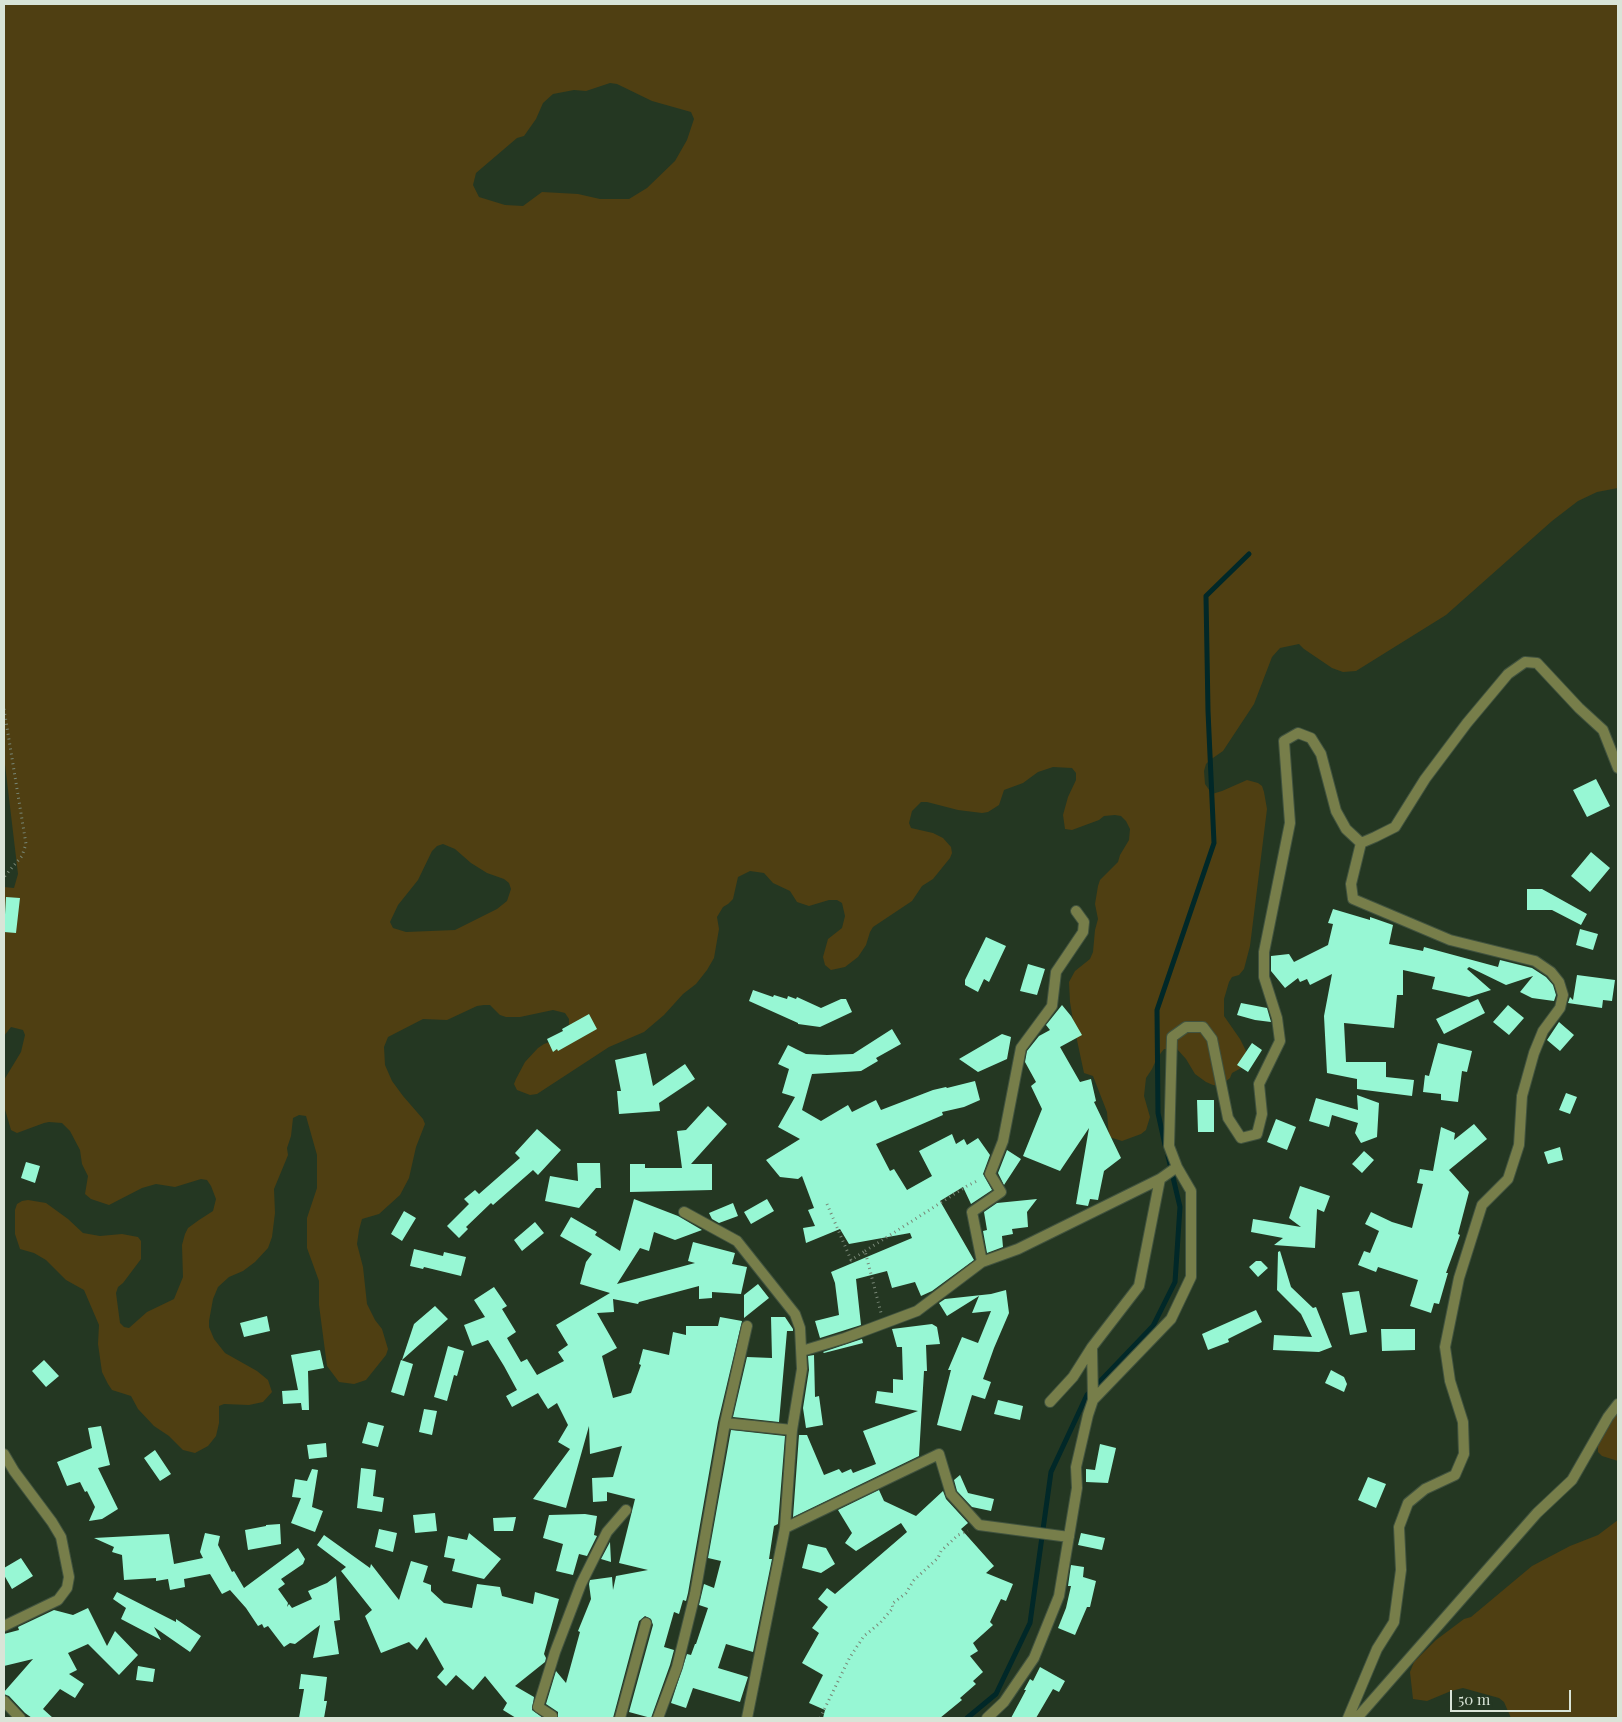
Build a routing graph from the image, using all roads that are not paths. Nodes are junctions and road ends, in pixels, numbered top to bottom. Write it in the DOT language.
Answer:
graph roads {
  1 [pos="1618,768"];
  2 [pos="1361,843"];
  3 [pos="1076,910"];
  4 [pos="1178,1167"];
  5 [pos="1160,1179"];
  6 [pos="684,1212"];
  7 [pos="982,1262"];
  8 [pos="747,1326"];
  9 [pos="1092,1347"];
  10 [pos="802,1351"];
  11 [pos="1093,1400"];
  12 [pos="1050,1402"];
  13 [pos="1618,1404"];
  14 [pos="725,1423"];
  15 [pos="792,1430"];
  16 [pos="4,1454"];
  17 [pos="626,1510"];
  18 [pos="785,1528"];
  19 [pos="1069,1537"];
  20 [pos="646,1623"];
  21 [pos="4,1626"];
  22 [pos="4,1701"];
  23 [pos="555,1717"];
  24 [pos="20,1718"];
  25 [pos="620,1718"];
  26 [pos="658,1718"];
  27 [pos="747,1718"];
  28 [pos="987,1718"];
  29 [pos="1348,1718"];
  30 [pos="1358,1718"];
  1 -- 2 [label="street"];
  2 -- 4 [label="street"];
  2 -- 29 [label="street"];
  3 -- 7 [label="street"];
  4 -- 5 [label="street"];
  4 -- 11 [label="street"];
  5 -- 7 [label="street"];
  5 -- 9 [label="street"];
  6 -- 10 [label="street"];
  7 -- 10 [label="street"];
  8 -- 14 [label="street"];
  9 -- 11 [label="street"];
  9 -- 12 [label="street"];
  10 -- 15 [label="street"];
  11 -- 19 [label="street"];
  13 -- 30 [label="street"];
  14 -- 15 [label="street"];
  14 -- 26 [label="street"];
  15 -- 18 [label="street"];
  16 -- 21 [label="street"];
  17 -- 23 [label="street"];
  18 -- 19 [label="street"];
  18 -- 27 [label="street"];
  19 -- 28 [label="street"];
  20 -- 25 [label="street"];
  22 -- 24 [label="street"];
}
